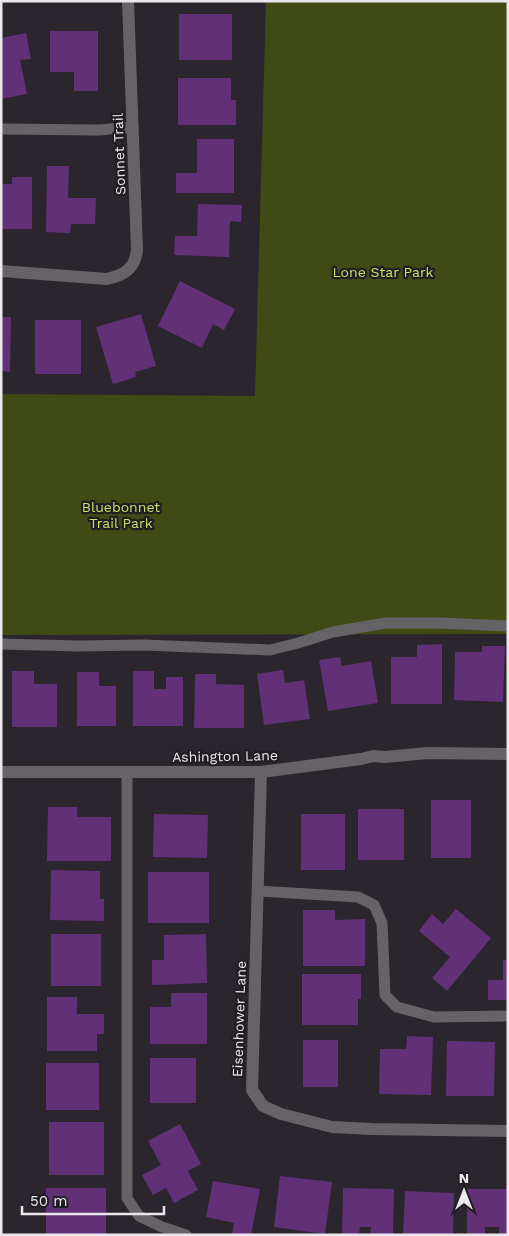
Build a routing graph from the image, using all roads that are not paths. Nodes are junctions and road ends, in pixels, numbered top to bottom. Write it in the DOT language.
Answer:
graph roads {
  1 [pos="128,1"];
  2 [pos="133,127"];
  3 [pos="1,129"];
  4 [pos="1,272"];
  5 [pos="508,626"];
  6 [pos="1,644"];
  7 [pos="508,754"];
  8 [pos="1,772"];
  9 [pos="127,772"];
  10 [pos="261,772"];
  11 [pos="258,891"];
  12 [pos="508,1016"];
  13 [pos="508,1131"];
  14 [pos="186,1235"];
  1 -- 2 [label="street, Sonnet Trail"];
  2 -- 3 [label="lane"];
  2 -- 4 [label="street, Sonnet Trail"];
  5 -- 6 [label="lane"];
  7 -- 10 [label="street, Ashington Lane"];
  8 -- 9 [label="street, Ashington Lane"];
  9 -- 10 [label="street, Ashington Lane"];
  9 -- 14 [label="lane"];
  10 -- 11 [label="street, Eisenhower Lane"];
  11 -- 12 [label="lane"];
  11 -- 13 [label="street, Eisenhower Lane"];
}
